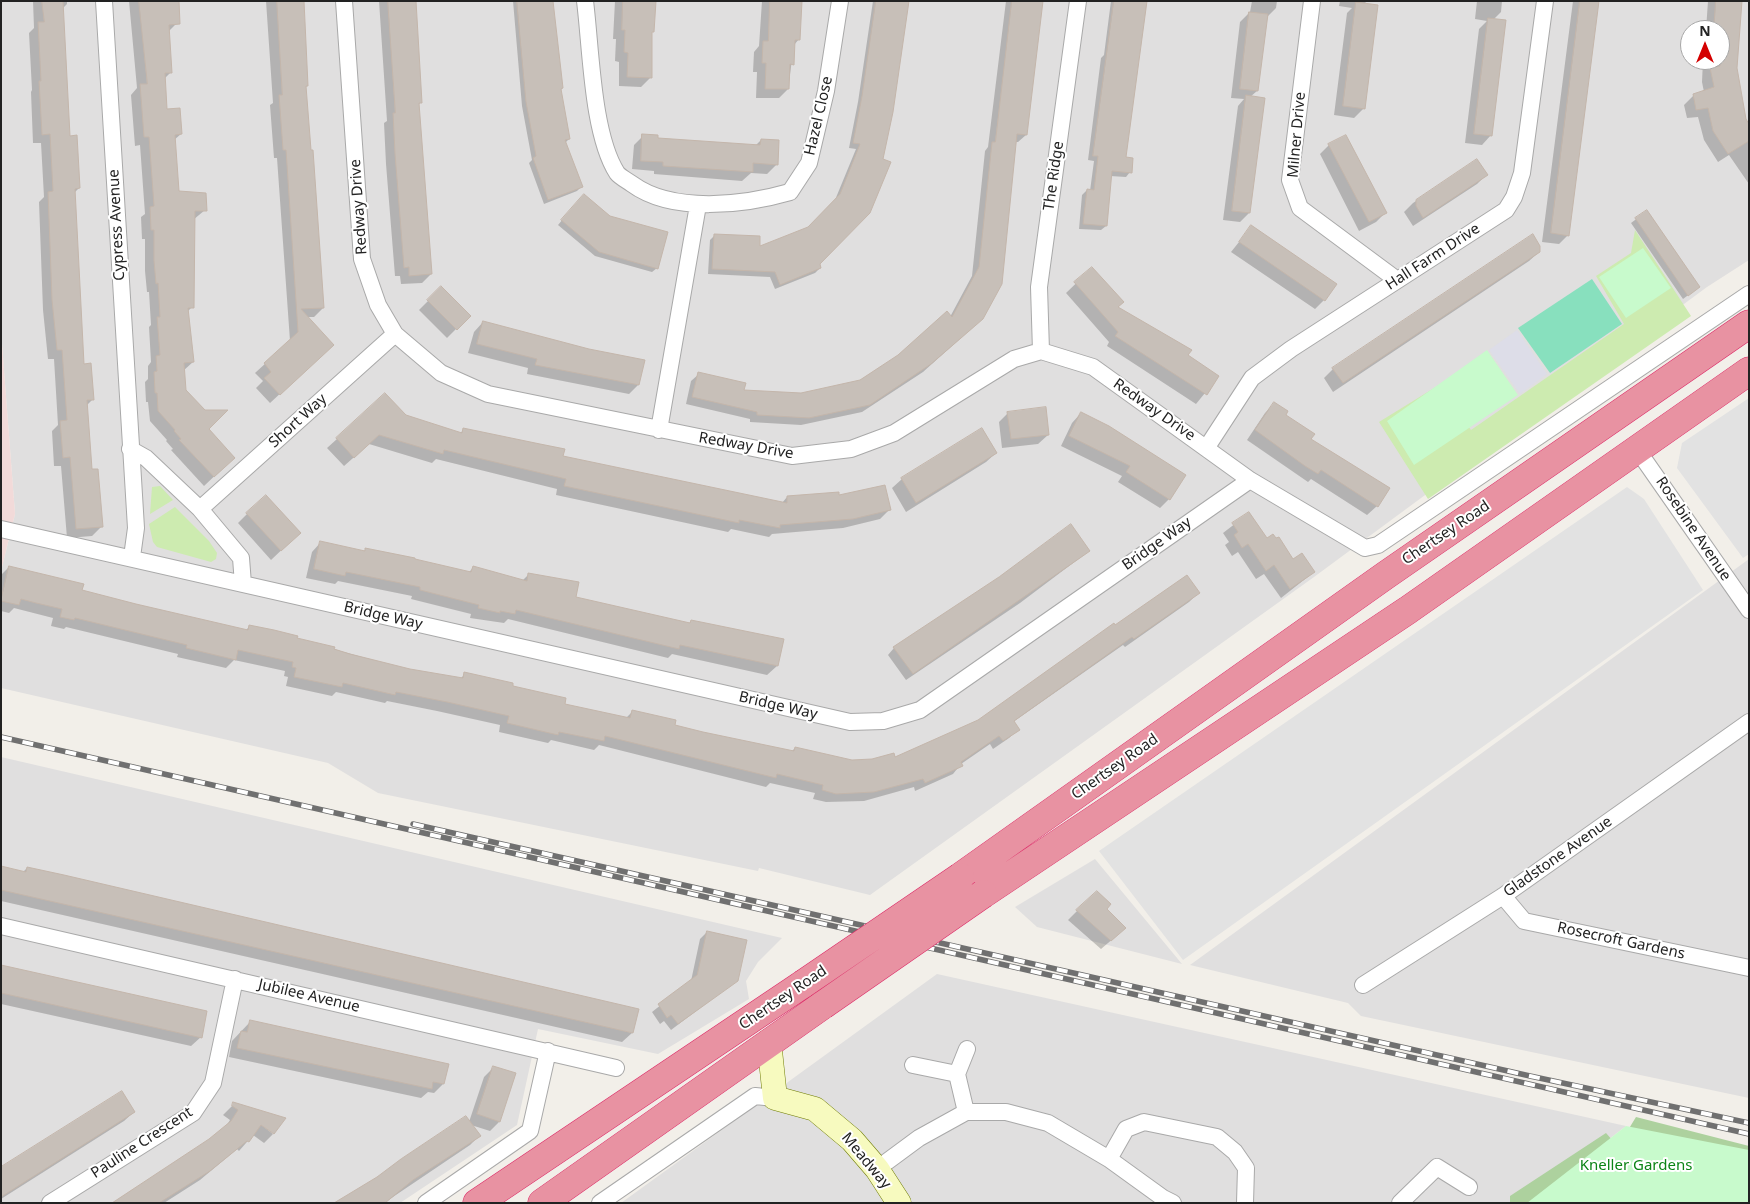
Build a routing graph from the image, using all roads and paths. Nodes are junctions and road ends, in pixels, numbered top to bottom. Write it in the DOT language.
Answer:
graph roads {
  1 [pos="104,1"];
  2 [pos="344,1"];
  3 [pos="586,1"];
  4 [pos="840,1"];
  5 [pos="1078,1"];
  6 [pos="1312,1"];
  7 [pos="1545,1"];
  8 [pos="698,205"];
  9 [pos="1397,280"];
  10 [pos="1749,294"];
  11 [pos="1749,324"];
  12 [pos="395,334"];
  13 [pos="1041,352"];
  14 [pos="1749,372"];
  15 [pos="658,430"];
  16 [pos="1207,447"];
  17 [pos="1636,448"];
  18 [pos="130,450"];
  19 [pos="1250,480"];
  20 [pos="200,509"];
  21 [pos="1,529"];
  22 [pos="132,557"];
  23 [pos="244,584"];
  24 [pos="1749,610"];
  25 [pos="1749,722"];
  26 [pos="1503,896"];
  27 [pos="1,926"];
  28 [pos="1749,968"];
  29 [pos="235,980"];
  30 [pos="1363,985"];
  31 [pos="769,1041"];
  32 [pos="967,1049"];
  33 [pos="548,1051"];
  34 [pos="913,1065"];
  35 [pos="616,1068"];
  36 [pos="957,1074"];
  37 [pos="775,1098"];
  38 [pos="966,1112"];
  39 [pos="1110,1159"];
  40 [pos="877,1169"];
  41 [pos="1469,1187"];
  42 [pos="50,1203"];
  43 [pos="426,1203"];
  44 [pos="477,1203"];
  45 [pos="542,1203"];
  46 [pos="600,1203"];
  47 [pos="899,1203"];
  48 [pos="1173,1203"];
  49 [pos="1245,1203"];
  50 [pos="1400,1203"];
  1 -- 18 [label="street, Cypress Avenue"];
  2 -- 12 [label="street, Redway Drive"];
  3 -- 8 [label="street, Hazel Close"];
  4 -- 8 [label="street, Hazel Close"];
  5 -- 13 [label="street, The Ridge"];
  6 -- 9 [label="street, Milner Drive"];
  7 -- 9 [label="street, Hall Farm Drive"];
  8 -- 15 [label="street"];
  9 -- 16 [label="street, Hall Farm Drive"];
  10 -- 19 [label="street, Redway Drive"];
  11 -- 44 [label="highway, Chertsey Road, bridge"];
  12 -- 15 [label="street, Redway Drive"];
  12 -- 20 [label="street, Short Way"];
  13 -- 15 [label="street, Redway Drive"];
  13 -- 16 [label="street, Redway Drive"];
  14 -- 17 [label="highway, Chertsey Road"];
  16 -- 19 [label="street, Redway Drive"];
  17 -- 24 [label="street, Rosebine Avenue"];
  17 -- 31 [label="highway, Chertsey Road, bridge"];
  18 -- 20 [label="street"];
  18 -- 22 [label="street, Cypress Avenue"];
  19 -- 23 [label="street, Bridge Way"];
  20 -- 23 [label="street"];
  21 -- 22 [label="street, Bridge Way"];
  22 -- 23 [label="street, Bridge Way"];
  25 -- 26 [label="street, Gladstone Avenue"];
  26 -- 28 [label="street, Rosecroft Gardens"];
  26 -- 30 [label="street, Gladstone Avenue"];
  27 -- 29 [label="street, Jubilee Avenue"];
  29 -- 33 [label="street, Jubilee Avenue"];
  29 -- 42 [label="street, Pauline Crescent"];
  31 -- 37 [label="street"];
  31 -- 45 [label="highway, Chertsey Road"];
  32 -- 36 [label="street"];
  33 -- 35 [label="street, Jubilee Avenue"];
  33 -- 43 [label="street"];
  34 -- 36 [label="street"];
  36 -- 38 [label="street"];
  37 -- 40 [label="street, Meadway"];
  37 -- 46 [label="street"];
  38 -- 39 [label="street"];
  38 -- 40 [label="street"];
  39 -- 48 [label="street"];
  39 -- 49 [label="street"];
  40 -- 47 [label="street, Meadway"];
  41 -- 50 [label="street"];
}
